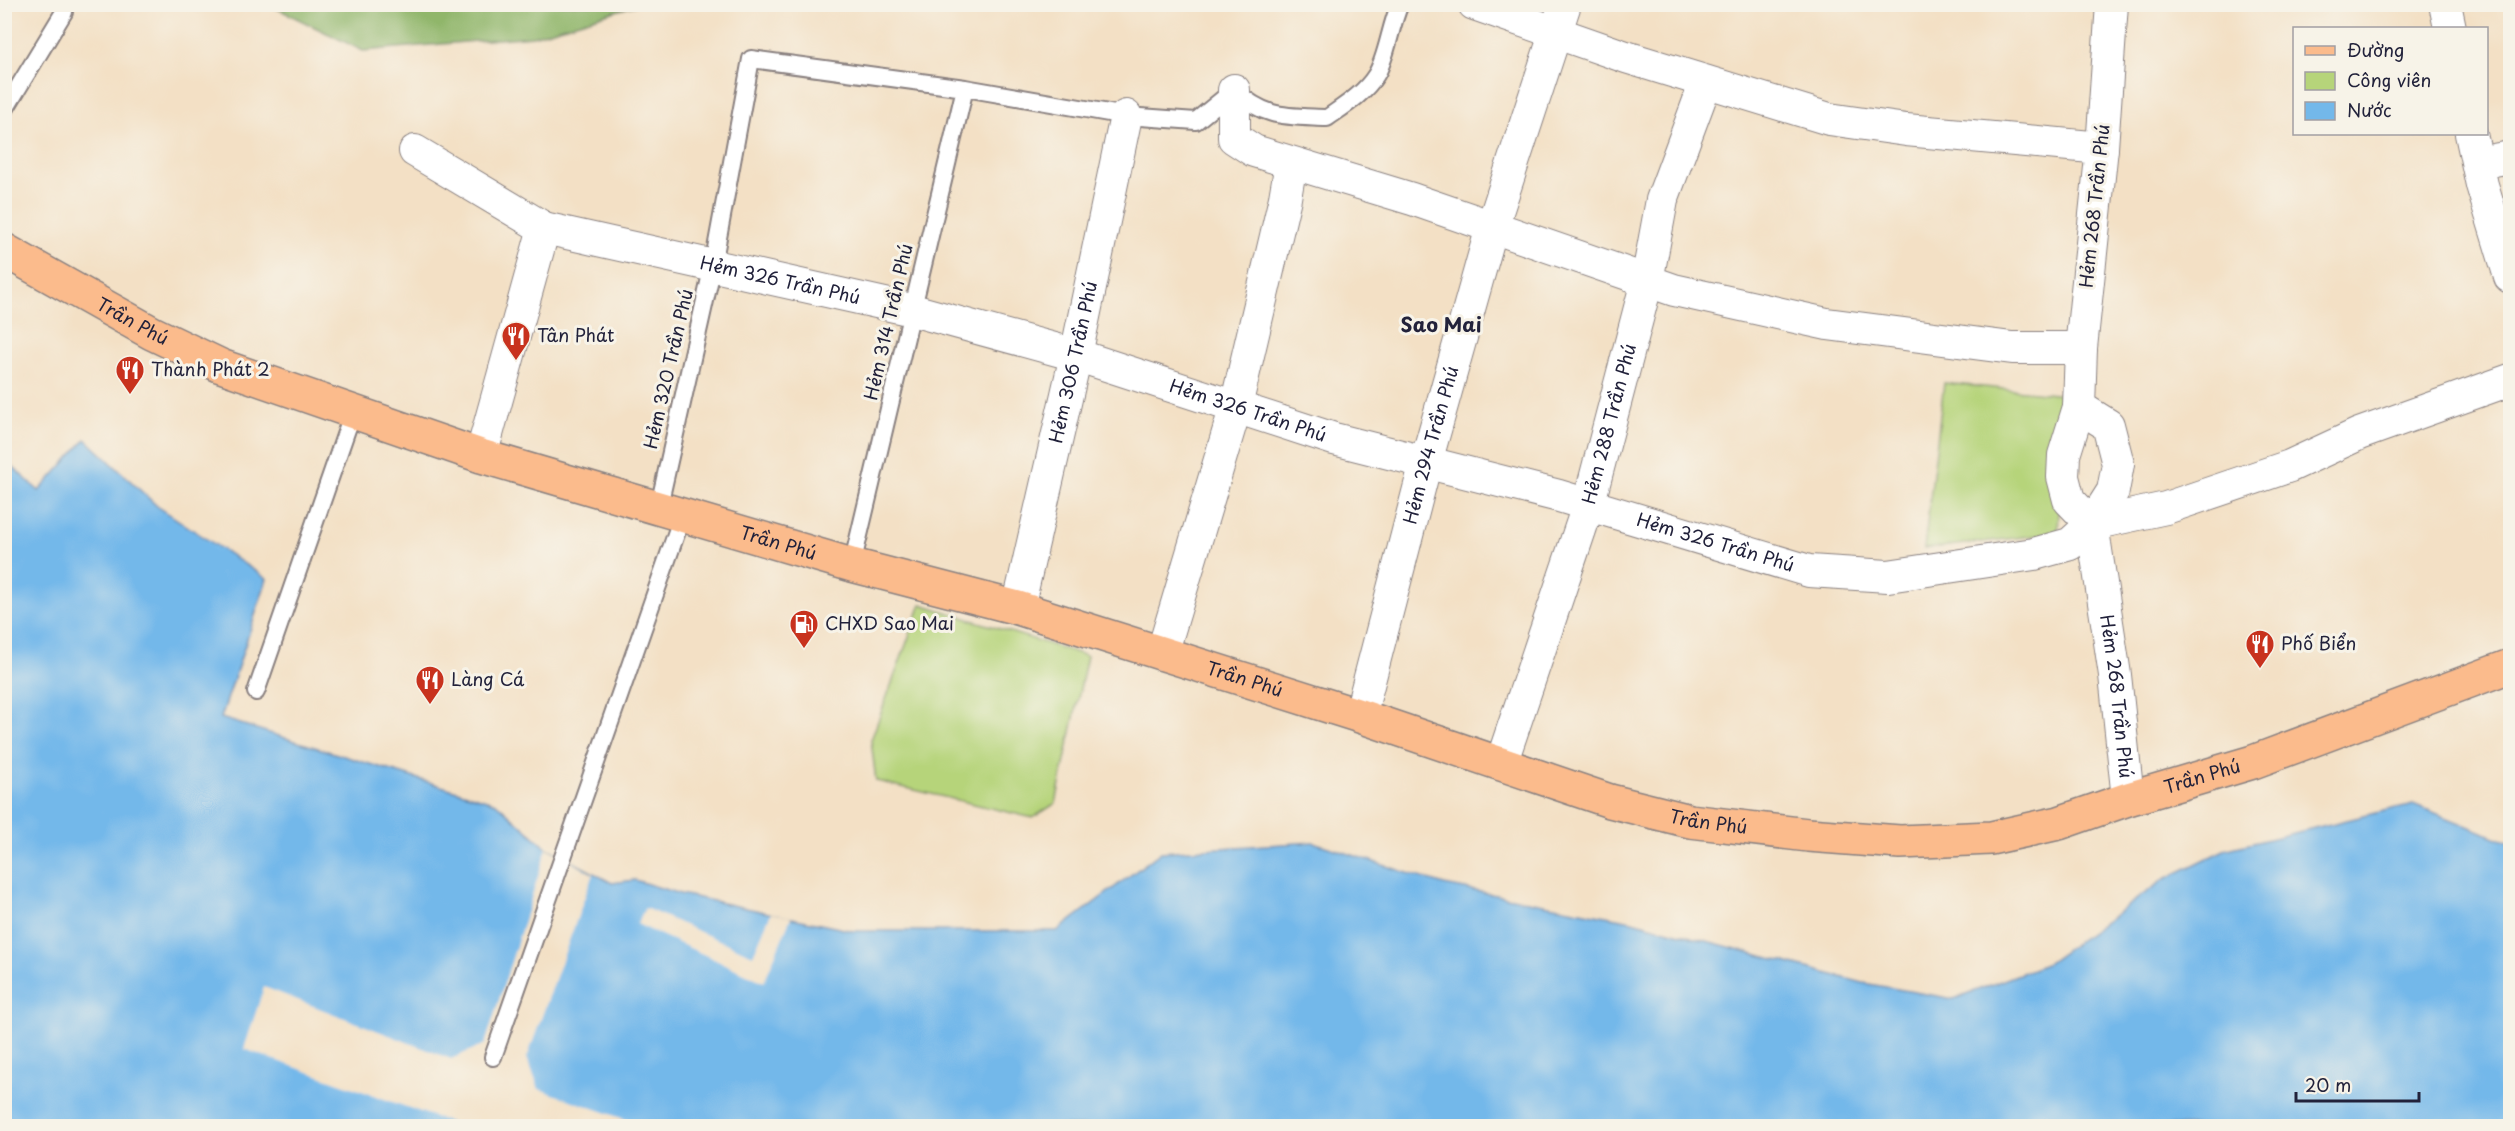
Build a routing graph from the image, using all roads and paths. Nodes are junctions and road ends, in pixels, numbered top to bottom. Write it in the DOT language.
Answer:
graph roads {
  1 [pos="1400,4"];
  2 [pos="1474,4"];
  3 [pos="2112,4"];
  4 [pos="2445,4"];
  5 [pos="64,12"];
  6 [pos="1560,18"];
  7 [pos="2450,27"];
  8 [pos="1706,82"];
  9 [pos="964,88"];
  10 [pos="1234,90"];
  11 [pos="4,111"];
  12 [pos="1126,116"];
  13 [pos="2102,148"];
  14 [pos="2475,148"];
  15 [pos="415,151"];
  16 [pos="2511,158"];
  17 [pos="1291,162"];
  18 [pos="1492,227"];
  19 [pos="544,228"];
  20 [pos="4,250"];
  21 [pos="713,265"];
  22 [pos="2511,277"];
  23 [pos="1647,281"];
  24 [pos="912,310"];
  25 [pos="2081,348"];
  26 [pos="1076,355"];
  27 [pos="2511,380"];
  28 [pos="1236,406"];
  29 [pos="2079,407"];
  30 [pos="353,412"];
  31 [pos="481,456"];
  32 [pos="1426,462"];
  33 [pos="1588,506"];
  34 [pos="670,513"];
  35 [pos="2092,524"];
  36 [pos="852,565"];
  37 [pos="1018,608"];
  38 [pos="1162,654"];
  39 [pos="2511,666"];
  40 [pos="256,692"];
  41 [pos="1360,717"];
  42 [pos="1501,764"];
  43 [pos="2128,799"];
  44 [pos="493,1057"];
  1 -- 10 [label="lane"];
  2 -- 6 [label="street"];
  3 -- 13 [label="street, Hẻm 268 Trần Phú"];
  4 -- 7 [label="street"];
  5 -- 11 [label="lane"];
  6 -- 8 [label="street"];
  6 -- 18 [label="street, Hẻm 294 Trần Phú"];
  8 -- 13 [label="street"];
  8 -- 23 [label="street, Hẻm 288 Trần Phú"];
  9 -- 12 [label="lane"];
  9 -- 21 [label="lane, Hẻm 320 Trần Phú"];
  9 -- 24 [label="lane, Hẻm 314 Trần Phú"];
  10 -- 12 [label="lane"];
  10 -- 17 [label="street"];
  12 -- 26 [label="street, Hẻm 306 Trần Phú"];
  13 -- 25 [label="street, Hẻm 268 Trần Phú"];
  14 -- 16 [label="street"];
  14 -- 22 [label="street"];
  15 -- 19 [label="street, Hẻm 326 Trần Phú"];
  17 -- 18 [label="street"];
  17 -- 28 [label="street"];
  18 -- 23 [label="street"];
  18 -- 32 [label="street, Hẻm 294 Trần Phú"];
  19 -- 21 [label="street, Hẻm 326 Trần Phú"];
  19 -- 31 [label="street"];
  20 -- 30 [label="main road, Trần Phú"];
  21 -- 24 [label="street, Hẻm 326 Trần Phú"];
  21 -- 34 [label="lane, Hẻm 320 Trần Phú"];
  23 -- 25 [label="street"];
  23 -- 33 [label="street, Hẻm 288 Trần Phú"];
  24 -- 26 [label="street, Hẻm 326 Trần Phú"];
  24 -- 36 [label="lane, Hẻm 314 Trần Phú"];
  25 -- 29 [label="street, Hẻm 268 Trần Phú"];
  26 -- 28 [label="street, Hẻm 326 Trần Phú"];
  26 -- 37 [label="street, Hẻm 306 Trần Phú"];
  27 -- 35 [label="street"];
  28 -- 32 [label="street, Hẻm 326 Trần Phú"];
  28 -- 38 [label="street"];
  29 -- 35 [label="street, Hẻm 268 Trần Phú"];
  29 -- 35 [label="street"];
  30 -- 31 [label="main road, Trần Phú"];
  30 -- 40 [label="lane"];
  31 -- 34 [label="main road, Trần Phú"];
  32 -- 33 [label="street, Hẻm 326 Trần Phú"];
  32 -- 41 [label="street, Hẻm 294 Trần Phú"];
  33 -- 35 [label="street, Hẻm 326 Trần Phú"];
  33 -- 42 [label="street, Hẻm 288 Trần Phú"];
  34 -- 36 [label="main road, Trần Phú"];
  34 -- 44 [label="lane, Hẻm 320 Trần Phú"];
  35 -- 43 [label="street, Hẻm 268 Trần Phú"];
  36 -- 37 [label="main road, Trần Phú"];
  37 -- 38 [label="main road, Trần Phú"];
  38 -- 41 [label="main road, Trần Phú"];
  39 -- 43 [label="main road, Trần Phú"];
  41 -- 42 [label="main road, Trần Phú"];
  42 -- 43 [label="main road, Trần Phú"];
}
